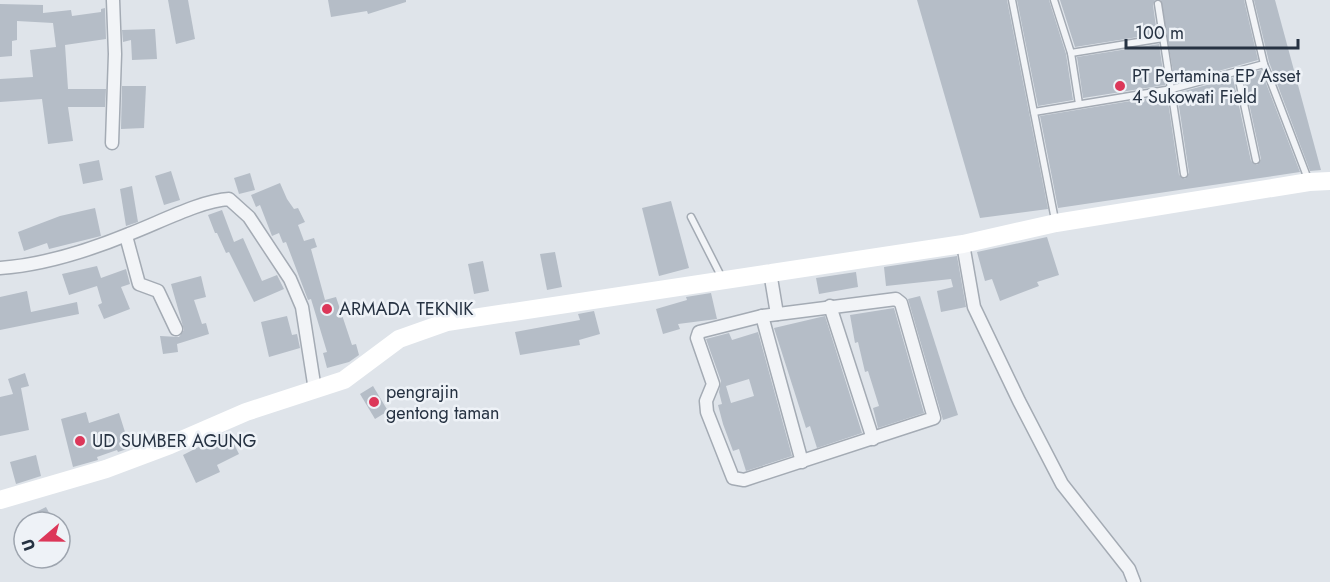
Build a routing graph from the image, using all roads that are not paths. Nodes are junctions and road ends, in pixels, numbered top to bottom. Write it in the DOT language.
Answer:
graph roads {
  1 [pos="113,0"];
  2 [pos="1012,0"];
  3 [pos="1054,0"];
  4 [pos="1249,0"];
  5 [pos="1158,4"];
  6 [pos="1163,38"];
  7 [pos="1071,53"];
  8 [pos="1264,64"];
  9 [pos="1237,71"];
  10 [pos="1172,89"];
  11 [pos="1079,104"];
  12 [pos="1034,112"];
  13 [pos="112,143"];
  14 [pos="1256,160"];
  15 [pos="1184,174"];
  16 [pos="1330,181"];
  17 [pos="1309,182"];
  18 [pos="691,217"];
  19 [pos="1056,223"];
  20 [pos="126,236"];
  21 [pos="963,244"];
  22 [pos="0,268"];
  23 [pos="770,272"];
  24 [pos="722,279"];
  25 [pos="830,306"];
  26 [pos="777,314"];
  27 [pos="762,316"];
  28 [pos="176,329"];
  29 [pos="315,390"];
  30 [pos="873,439"];
  31 [pos="802,462"];
  32 [pos="1,496"];
  33 [pos="1134,582"];
  1 -- 13 [label="street"];
  2 -- 12 [label="lane"];
  3 -- 7 [label="lane"];
  4 -- 8 [label="lane"];
  5 -- 6 [label="lane"];
  6 -- 7 [label="lane"];
  6 -- 10 [label="lane"];
  7 -- 11 [label="lane"];
  8 -- 9 [label="lane"];
  8 -- 17 [label="lane"];
  9 -- 10 [label="lane"];
  9 -- 14 [label="lane"];
  10 -- 11 [label="lane"];
  10 -- 15 [label="lane"];
  11 -- 12 [label="lane"];
  12 -- 19 [label="lane"];
  16 -- 17 [label="street"];
  17 -- 19 [label="street"];
  18 -- 24 [label="lane"];
  19 -- 21 [label="street"];
  20 -- 22 [label="street"];
  20 -- 28 [label="street"];
  20 -- 29 [label="street"];
  21 -- 23 [label="street"];
  21 -- 33 [label="street"];
  23 -- 24 [label="street"];
  23 -- 26 [label="street"];
  24 -- 29 [label="street"];
  25 -- 26 [label="street"];
  25 -- 30 [label="street"];
  25 -- 30 [label="street"];
  26 -- 27 [label="street"];
  27 -- 31 [label="street"];
  27 -- 31 [label="street"];
  29 -- 32 [label="street"];
  30 -- 31 [label="street"];
}
